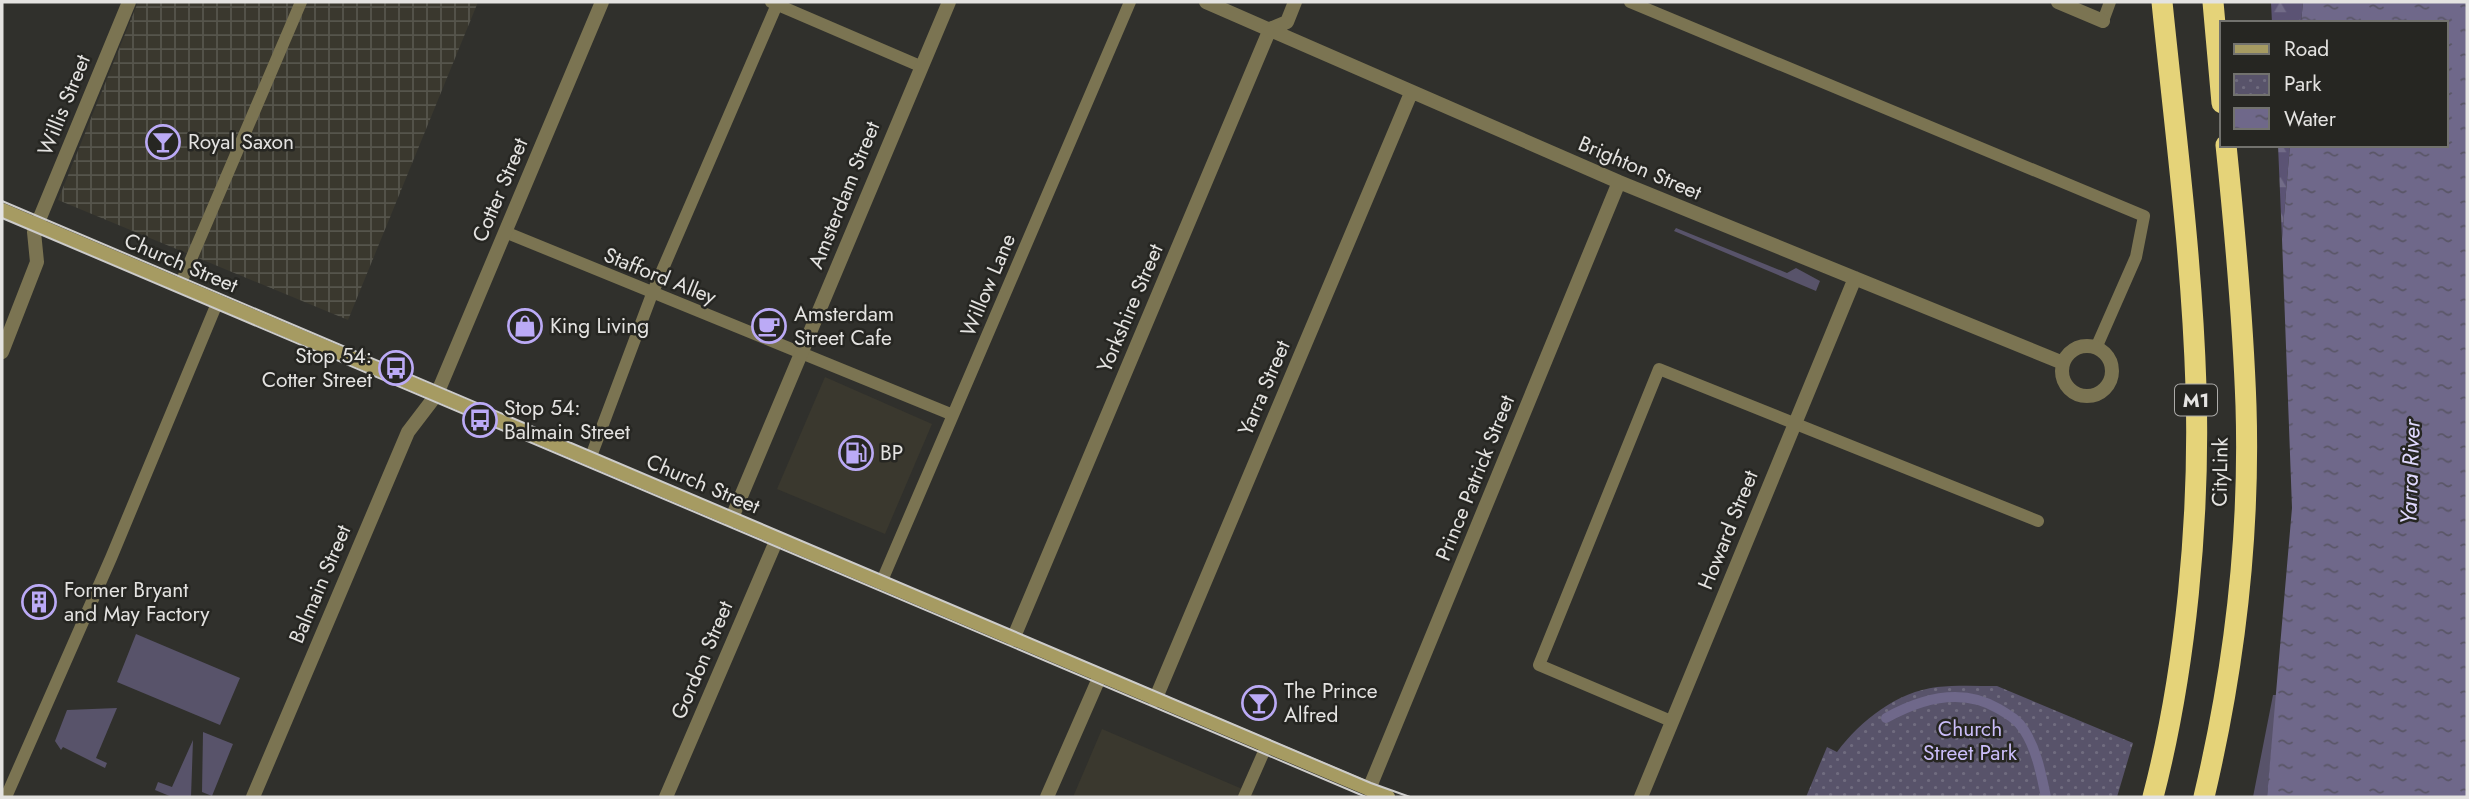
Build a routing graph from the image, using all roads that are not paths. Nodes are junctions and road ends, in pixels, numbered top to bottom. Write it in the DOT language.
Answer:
graph roads {
  1 [pos="129,2"];
  2 [pos="301,2"];
  3 [pos="602,2"];
  4 [pos="949,2"];
  5 [pos="1130,2"];
  6 [pos="1206,2"];
  7 [pos="1295,2"];
  8 [pos="1630,2"];
  9 [pos="2058,2"];
  10 [pos="2110,2"];
  11 [pos="2162,2"];
  12 [pos="2213,2"];
  13 [pos="775,3"];
  14 [pos="2104,21"];
  15 [pos="1270,29"];
  16 [pos="920,66"];
  17 [pos="2220,81"];
  18 [pos="1411,93"];
  19 [pos="2226,147"];
  20 [pos="1619,182"];
  21 [pos="2,210"];
  22 [pos="37,225"];
  23 [pos="505,232"];
  24 [pos="1855,278"];
  25 [pos="180,285"];
  26 [pos="652,294"];
  27 [pos="218,301"];
  28 [pos="2096,348"];
  29 [pos="2,352"];
  30 [pos="801,354"];
  31 [pos="2063,363"];
  32 [pos="437,394"];
  33 [pos="953,415"];
  34 [pos="1796,422"];
  35 [pos="590,458"];
  36 [pos="731,520"];
  37 [pos="2038,521"];
  38 [pos="777,539"];
  39 [pos="881,583"];
  40 [pos="1013,639"];
  41 [pos="1100,676"];
  42 [pos="1155,700"];
  43 [pos="1671,720"];
  44 [pos="1266,747"];
  45 [pos="1369,789"];
  46 [pos="2152,794"];
  47 [pos="6,797"];
  48 [pos="253,797"];
  49 [pos="666,797"];
  50 [pos="1047,797"];
  51 [pos="1244,797"];
  52 [pos="1388,797"];
  53 [pos="1641,797"];
  54 [pos="2204,797"];
  1 -- 22 [label="street, Willis Street"];
  2 -- 25 [label="lane"];
  3 -- 23 [label="street, Cotter Street"];
  4 -- 16 [label="street, Amsterdam Street"];
  5 -- 33 [label="lane, Willow Lane"];
  6 -- 15 [label="street, Brighton Street"];
  7 -- 15 [label="street, Yorkshire Street"];
  8 -- 28 [label="lane"];
  9 -- 14 [label="street"];
  10 -- 14 [label="lane"];
  11 -- 46 [label="highway, M1"];
  12 -- 17 [label="highway"];
  13 -- 16 [label="lane"];
  13 -- 26 [label="lane"];
  15 -- 18 [label="street, Brighton Street"];
  15 -- 40 [label="street, Yorkshire Street"];
  16 -- 30 [label="street, Amsterdam Street"];
  18 -- 20 [label="street, Brighton Street"];
  18 -- 42 [label="street, Yarra Street"];
  19 -- 54 [label="highway, CityLink / M1"];
  20 -- 24 [label="street, Brighton Street"];
  20 -- 45 [label="street, Prince Patrick Street"];
  21 -- 22 [label="main road, Church Street"];
  22 -- 25 [label="main road, Church Street"];
  22 -- 29 [label="street"];
  23 -- 26 [label="lane, Stafford Alley"];
  23 -- 32 [label="street, Cotter Street"];
  24 -- 31 [label="street, Brighton Street"];
  24 -- 34 [label="street, Howard Street"];
  25 -- 27 [label="main road, Church Street"];
  26 -- 30 [label="lane, Stafford Alley"];
  26 -- 35 [label="lane"];
  27 -- 32 [label="main road, Church Street"];
  27 -- 47 [label="lane"];
  28 -- 31 [label="street"];
  28 -- 31 [label="street"];
  30 -- 33 [label="lane, Stafford Alley"];
  30 -- 36 [label="street, Amsterdam Street"];
  32 -- 35 [label="main road, Church Street"];
  32 -- 48 [label="street, Balmain Street"];
  33 -- 39 [label="lane, Willow Lane"];
  34 -- 37 [label="lane"];
  34 -- 43 [label="street, Howard Street"];
  34 -- 43 [label="lane"];
  35 -- 36 [label="main road, Church Street"];
  36 -- 38 [label="main road, Church Street"];
  38 -- 39 [label="main road, Church Street"];
  38 -- 49 [label="street, Gordon Street"];
  39 -- 40 [label="main road, Church Street"];
  40 -- 41 [label="main road, Church Street"];
  41 -- 42 [label="main road, Church Street"];
  41 -- 50 [label="street"];
  42 -- 44 [label="main road, Church Street"];
  43 -- 53 [label="street, Howard Street"];
  44 -- 45 [label="main road, Church Street"];
  44 -- 51 [label="lane"];
  45 -- 52 [label="main road, Church Street"];
}
